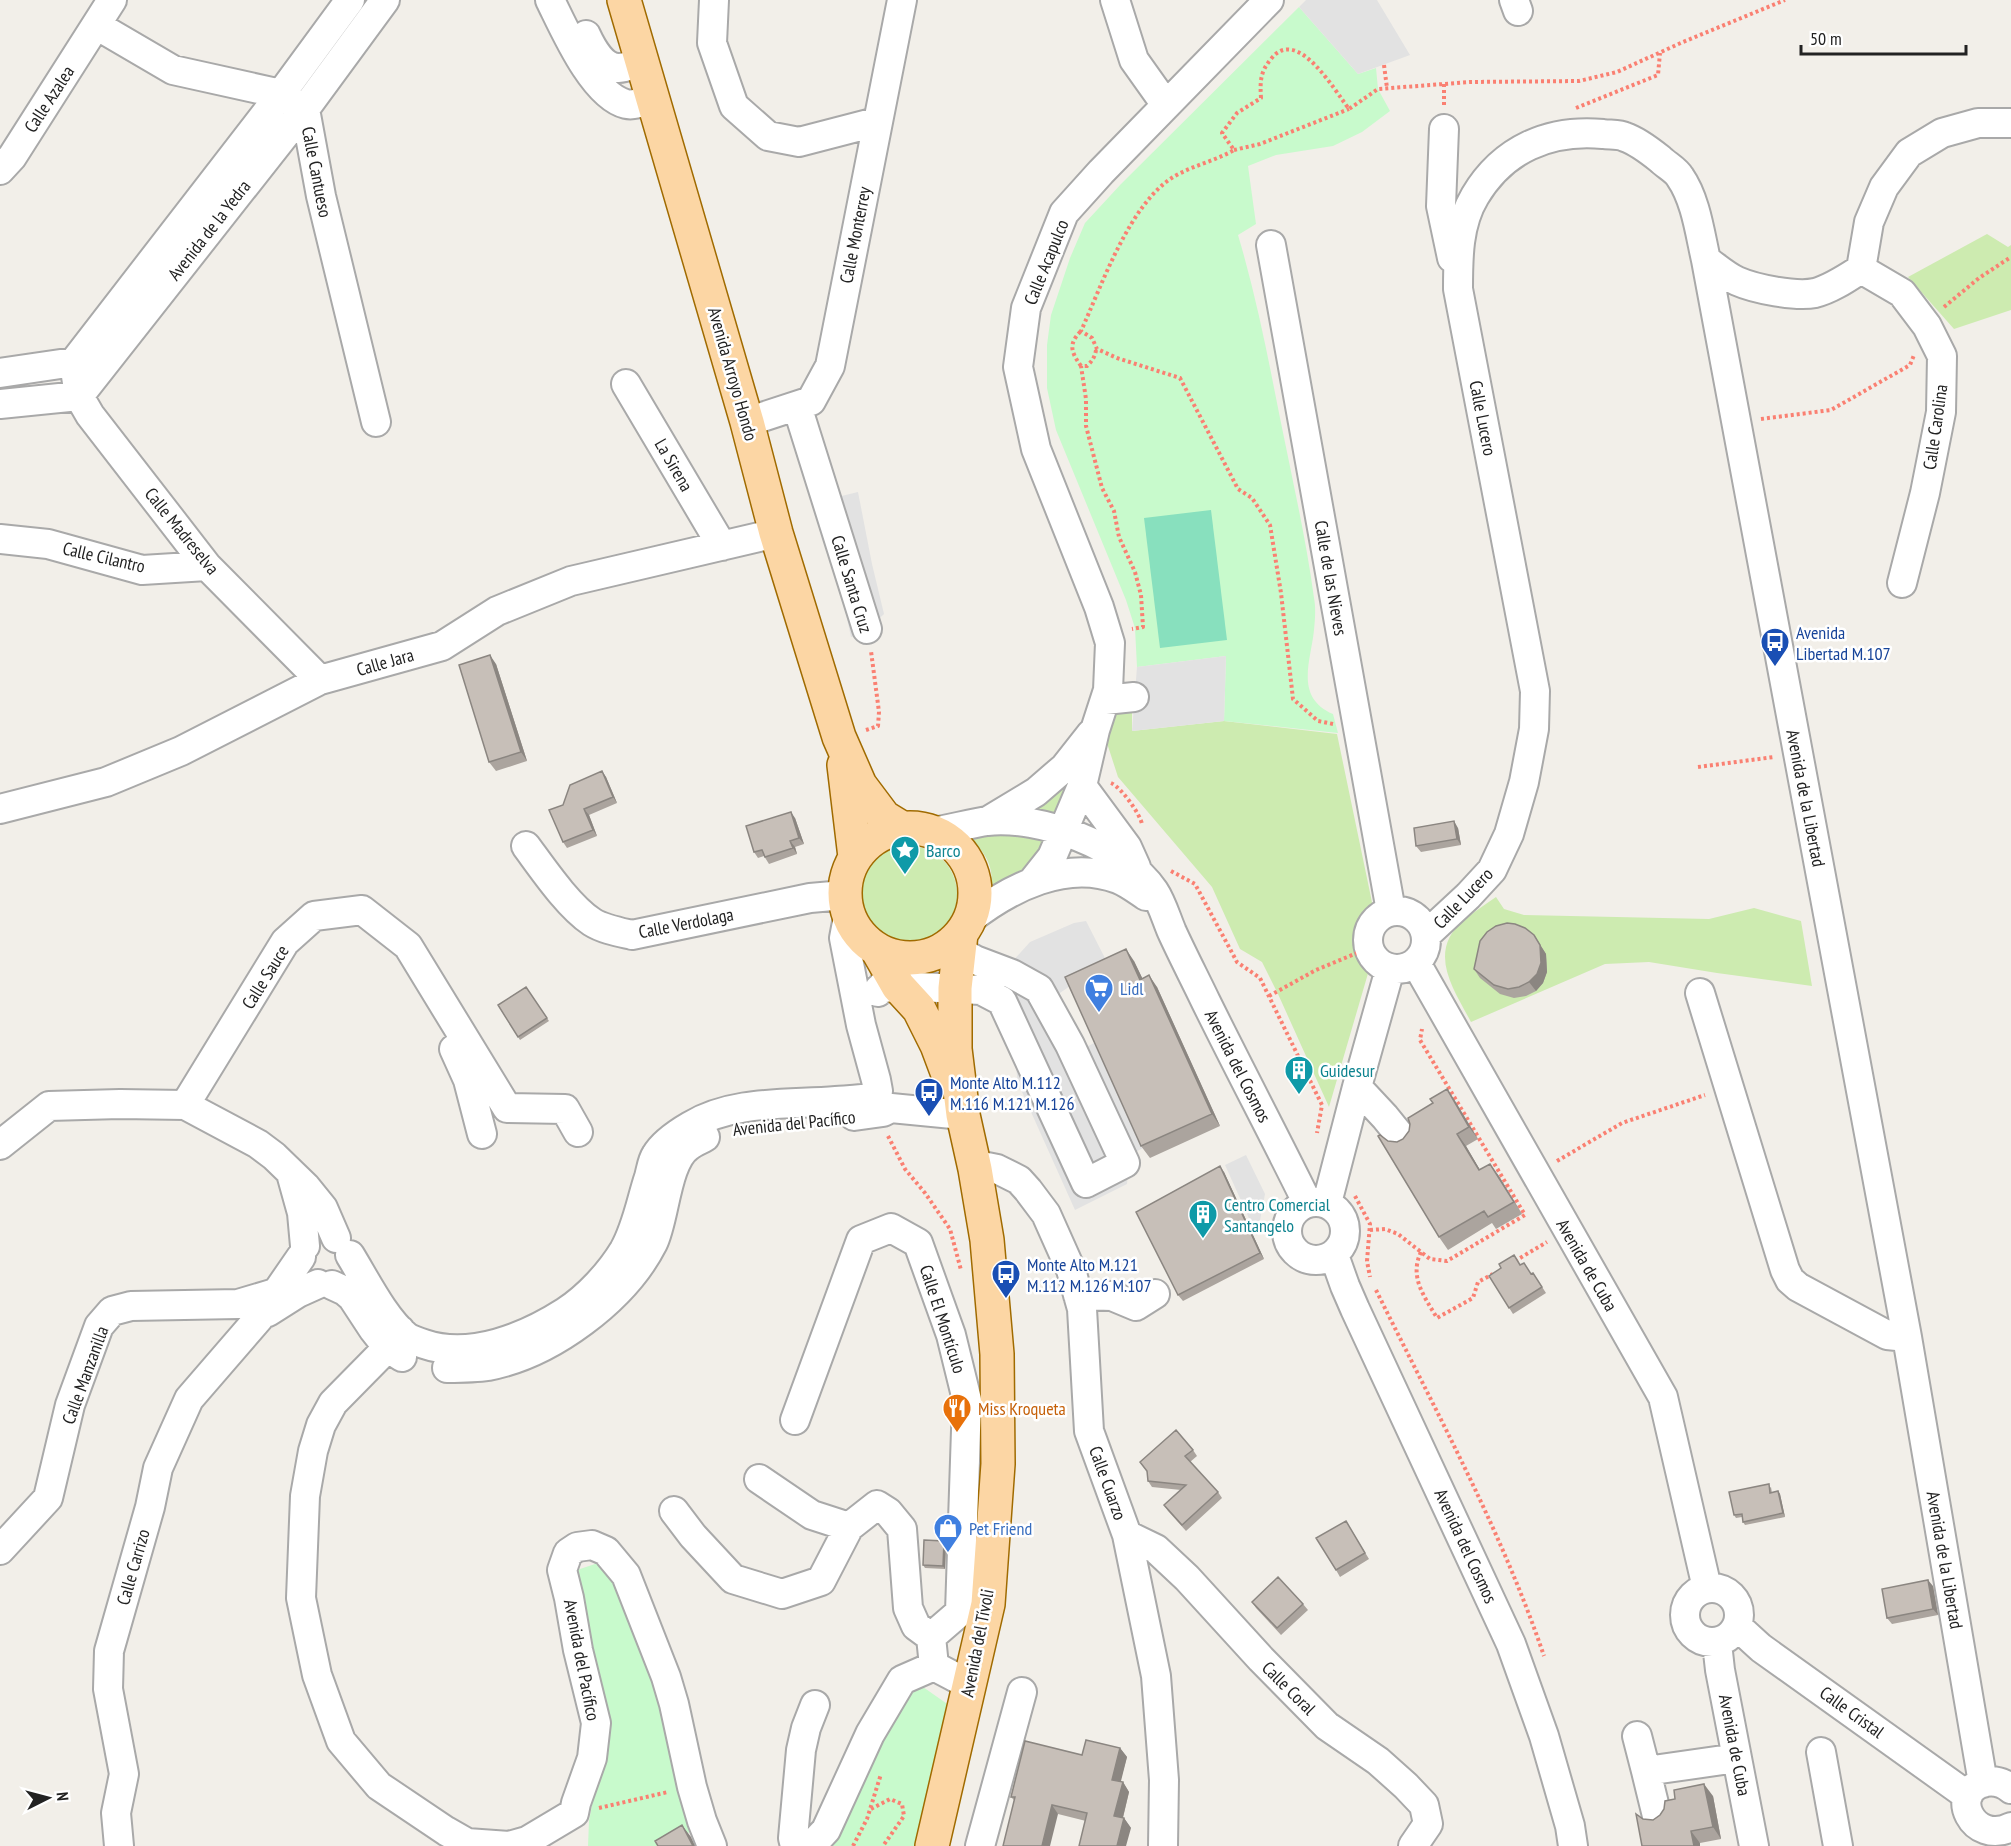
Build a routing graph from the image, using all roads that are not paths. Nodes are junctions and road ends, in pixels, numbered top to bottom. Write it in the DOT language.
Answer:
graph roads {
  1 [pos="112,0"];
  2 [pos="350,0"];
  3 [pos="385,0"];
  4 [pos="550,0"];
  5 [pos="569,0"];
  6 [pos="624,0"];
  7 [pos="714,0"];
  8 [pos="902,0"];
  9 [pos="1115,0"];
  10 [pos="1269,0"];
  11 [pos="96,25"];
  12 [pos="642,61"];
  13 [pos="281,94"];
  14 [pos="653,98"];
  15 [pos="1166,105"];
  16 [pos="305,109"];
  17 [pos="876,122"];
  18 [pos="2011,123"];
  19 [pos="1444,129"];
  20 [pos="0,170"];
  21 [pos="1271,245"];
  22 [pos="1706,260"];
  23 [pos="1861,269"];
  24 [pos="1458,289"];
  25 [pos="74,362"];
  26 [pos="0,373"];
  27 [pos="626,384"];
  28 [pos="79,396"];
  29 [pos="0,404"];
  30 [pos="797,406"];
  31 [pos="376,422"];
  32 [pos="747,422"];
  33 [pos="776,533"];
  34 [pos="0,539"];
  35 [pos="722,546"];
  36 [pos="207,566"];
  37 [pos="1902,582"];
  38 [pos="867,629"];
  39 [pos="320,680"];
  40 [pos="1134,697"];
  41 [pos="1105,700"];
  42 [pos="1095,730"];
  43 [pos="841,743"];
  44 [pos="1095,784"];
  45 [pos="0,809"];
  46 [pos="988,821"];
  47 [pos="918,830"];
  48 [pos="1062,831"];
  49 [pos="526,846"];
  50 [pos="855,857"];
  51 [pos="1138,871"];
  52 [pos="1033,881"];
  53 [pos="846,906"];
  54 [pos="1391,911"];
  55 [pos="1171,929"];
  56 [pos="963,935"];
  57 [pos="1426,935"];
  58 [pos="408,946"];
  59 [pos="1403,966"];
  60 [pos="891,972"];
  61 [pos="955,988"];
  62 [pos="1701,993"];
  63 [pos="1357,1087"];
  64 [pos="185,1105"];
  65 [pos="891,1108"];
  66 [pos="963,1115"];
  67 [pos="578,1132"];
  68 [pos="482,1134"];
  69 [pos="1402,1138"];
  70 [pos="0,1145"];
  71 [pos="975,1169"];
  72 [pos="291,1175"];
  73 [pos="1317,1203"];
  74 [pos="343,1246"];
  75 [pos="303,1252"];
  76 [pos="1334,1255"];
  77 [pos="325,1285"];
  78 [pos="275,1293"];
  79 [pos="1155,1294"];
  80 [pos="1078,1295"];
  81 [pos="214,1305"];
  82 [pos="259,1318"];
  83 [pos="1907,1337"];
  84 [pos="394,1339"];
  85 [pos="238,1342"];
  86 [pos="795,1420"];
  87 [pos="759,1479"];
  88 [pos="674,1511"];
  89 [pos="849,1527"];
  90 [pos="1127,1535"];
  91 [pos="0,1550"];
  92 [pos="1707,1588"];
  93 [pos="1728,1635"];
  94 [pos="931,1637"];
  95 [pos="934,1666"];
  96 [pos="969,1685"];
  97 [pos="1022,1692"];
  98 [pos="815,1705"];
  99 [pos="1637,1736"];
  100 [pos="1821,1752"];
  101 [pos="1737,1758"];
  102 [pos="1646,1771"];
  103 [pos="1975,1789"];
  104 [pos="2011,1790"];
  105 [pos="1657,1816"];
  106 [pos="2008,1835"];
  107 [pos="467,1845"];
  108 [pos="119,1846"];
  109 [pos="712,1846"];
  110 [pos="795,1846"];
  111 [pos="811,1846"];
  112 [pos="932,1846"];
  113 [pos="980,1846"];
  114 [pos="1163,1846"];
  115 [pos="1413,1846"];
  116 [pos="1573,1846"];
  117 [pos="1754,1846"];
  118 [pos="1838,1846"];
  1 -- 11 [label="street, Calle Azalea"];
  2 -- 13 [label="street, Avenida de la Yedra"];
  3 -- 16 [label="street, Avenida de la Yedra"];
  4 -- 14 [label="street"];
  5 -- 12 [label="street"];
  6 -- 12 [label="main road, Avenida Arroyo Hondo"];
  7 -- 17 [label="street"];
  8 -- 17 [label="street, Calle Monterrey"];
  9 -- 15 [label="street"];
  10 -- 15 [label="street, Calle Acapulco"];
  11 -- 13 [label="street, Calle Cantueso"];
  11 -- 20 [label="street, Calle Azalea"];
  12 -- 14 [label="main road, Avenida Arroyo Hondo"];
  13 -- 16 [label="street, Calle Cantueso"];
  13 -- 25 [label="street, Avenida de la Yedra"];
  14 -- 32 [label="main road, Avenida Arroyo Hondo"];
  15 -- 41 [label="street, Calle Acapulco"];
  16 -- 28 [label="street, Avenida de la Yedra"];
  16 -- 31 [label="street, Calle Cantueso"];
  17 -- 30 [label="street, Calle Monterrey"];
  18 -- 23 [label="street"];
  19 -- 24 [label="street"];
  21 -- 54 [label="street, Calle de las Nieves"];
  22 -- 23 [label="street"];
  22 -- 24 [label="street, Calle Lucero"];
  22 -- 83 [label="street, Avenida de la Libertad"];
  23 -- 37 [label="street, Calle Carolina"];
  24 -- 57 [label="street, Calle Lucero"];
  25 -- 26 [label="street"];
  25 -- 28 [label="street, Calle Madreselva"];
  27 -- 35 [label="street, La Sirena"];
  28 -- 29 [label="street"];
  28 -- 36 [label="street, Calle Madreselva"];
  30 -- 32 [label="street, Calle Monterrey"];
  30 -- 38 [label="street, Calle Santa Cruz"];
  32 -- 33 [label="main road, Avenida Arroyo Hondo"];
  33 -- 35 [label="street, Calle Jara"];
  33 -- 43 [label="main road, Avenida Arroyo Hondo"];
  34 -- 36 [label="street, Calle Cilantro"];
  35 -- 39 [label="street, Calle Jara"];
  36 -- 39 [label="street, Calle Madreselva"];
  39 -- 45 [label="street, Calle Jara"];
  40 -- 41 [label="street"];
  41 -- 42 [label="street, Calle Acapulco"];
  42 -- 44 [label="street, Calle Acapulco"];
  42 -- 46 [label="street"];
  43 -- 47 [label="main road, Avenida Arroyo Hondo"];
  43 -- 50 [label="main road, Avenida Arroyo Hondo"];
  44 -- 48 [label="street, Calle Acapulco"];
  44 -- 51 [label="street"];
  46 -- 47 [label="street"];
  46 -- 48 [label="street"];
  47 -- 50 [label="main road"];
  47 -- 56 [label="main road"];
  48 -- 51 [label="street"];
  48 -- 52 [label="street, Calle Acapulco"];
  49 -- 53 [label="street, Calle Verdolaga"];
  50 -- 53 [label="main road"];
  51 -- 55 [label="street"];
  52 -- 55 [label="street"];
  52 -- 56 [label="street"];
  53 -- 60 [label="main road"];
  53 -- 84 [label="street"];
  54 -- 57 [label="street"];
  54 -- 59 [label="street"];
  55 -- 73 [label="street, Avenida del Cosmos"];
  56 -- 60 [label="main road"];
  56 -- 61 [label="main road, Avenida del Tívoli"];
  56 -- 61 [label="street"];
  57 -- 59 [label="street"];
  58 -- 64 [label="street, Calle Sauce"];
  58 -- 67 [label="street, Calle Sauce"];
  58 -- 68 [label="street, Calle Sauce"];
  59 -- 63 [label="street"];
  59 -- 92 [label="street, Avenida de Cuba"];
  60 -- 61 [label="street"];
  60 -- 65 [label="street"];
  60 -- 66 [label="main road, Avenida del Tívoli"];
  61 -- 66 [label="main road, Avenida del Tívoli"];
  62 -- 83 [label="street"];
  63 -- 69 [label="street"];
  63 -- 73 [label="street"];
  64 -- 70 [label="street"];
  64 -- 72 [label="street"];
  65 -- 66 [label="street, Avenida del Pacífico"];
  65 -- 84 [label="street, Avenida del Pacífico"];
  66 -- 71 [label="main road, Avenida del Tívoli"];
  71 -- 80 [label="street, Calle Cuarzo"];
  71 -- 96 [label="main road, Avenida del Tívoli"];
  72 -- 74 [label="street"];
  72 -- 75 [label="street"];
  73 -- 76 [label="street"];
  73 -- 76 [label="street"];
  74 -- 75 [label="street"];
  74 -- 77 [label="street"];
  74 -- 84 [label="street"];
  75 -- 77 [label="street"];
  75 -- 78 [label="street"];
  76 -- 116 [label="street, Avenida del Cosmos"];
  77 -- 82 [label="street"];
  77 -- 84 [label="street"];
  78 -- 81 [label="street, Calle Manzanilla"];
  78 -- 82 [label="street"];
  79 -- 80 [label="street"];
  80 -- 90 [label="street, Calle Cuarzo"];
  81 -- 85 [label="street"];
  81 -- 91 [label="street, Calle Manzanilla"];
  82 -- 85 [label="street, Calle Carrizo"];
  83 -- 103 [label="street, Avenida de la Libertad"];
  84 -- 107 [label="street"];
  85 -- 108 [label="street, Calle Carrizo"];
  86 -- 94 [label="street, Calle El Montículo"];
  87 -- 89 [label="street"];
  88 -- 89 [label="street"];
  89 -- 94 [label="street"];
  90 -- 114 [label="street, Calle Cuarzo"];
  90 -- 115 [label="street, Calle Coral"];
  92 -- 93 [label="street"];
  92 -- 93 [label="street"];
  93 -- 101 [label="street, Avenida de Cuba"];
  93 -- 103 [label="street, Calle Cristal"];
  94 -- 95 [label="street"];
  95 -- 96 [label="street"];
  95 -- 111 [label="street"];
  96 -- 112 [label="main road, Avenida del Tívoli"];
  97 -- 113 [label="street"];
  98 -- 110 [label="street"];
  99 -- 102 [label="street"];
  100 -- 118 [label="street"];
  101 -- 102 [label="street"];
  101 -- 117 [label="street, Avenida de Cuba"];
  102 -- 105 [label="street"];
  103 -- 104 [label="street"];
  103 -- 106 [label="street, Avenida de la Libertad"];
  107 -- 109 [label="street, Avenida del Pacífico"];
}
